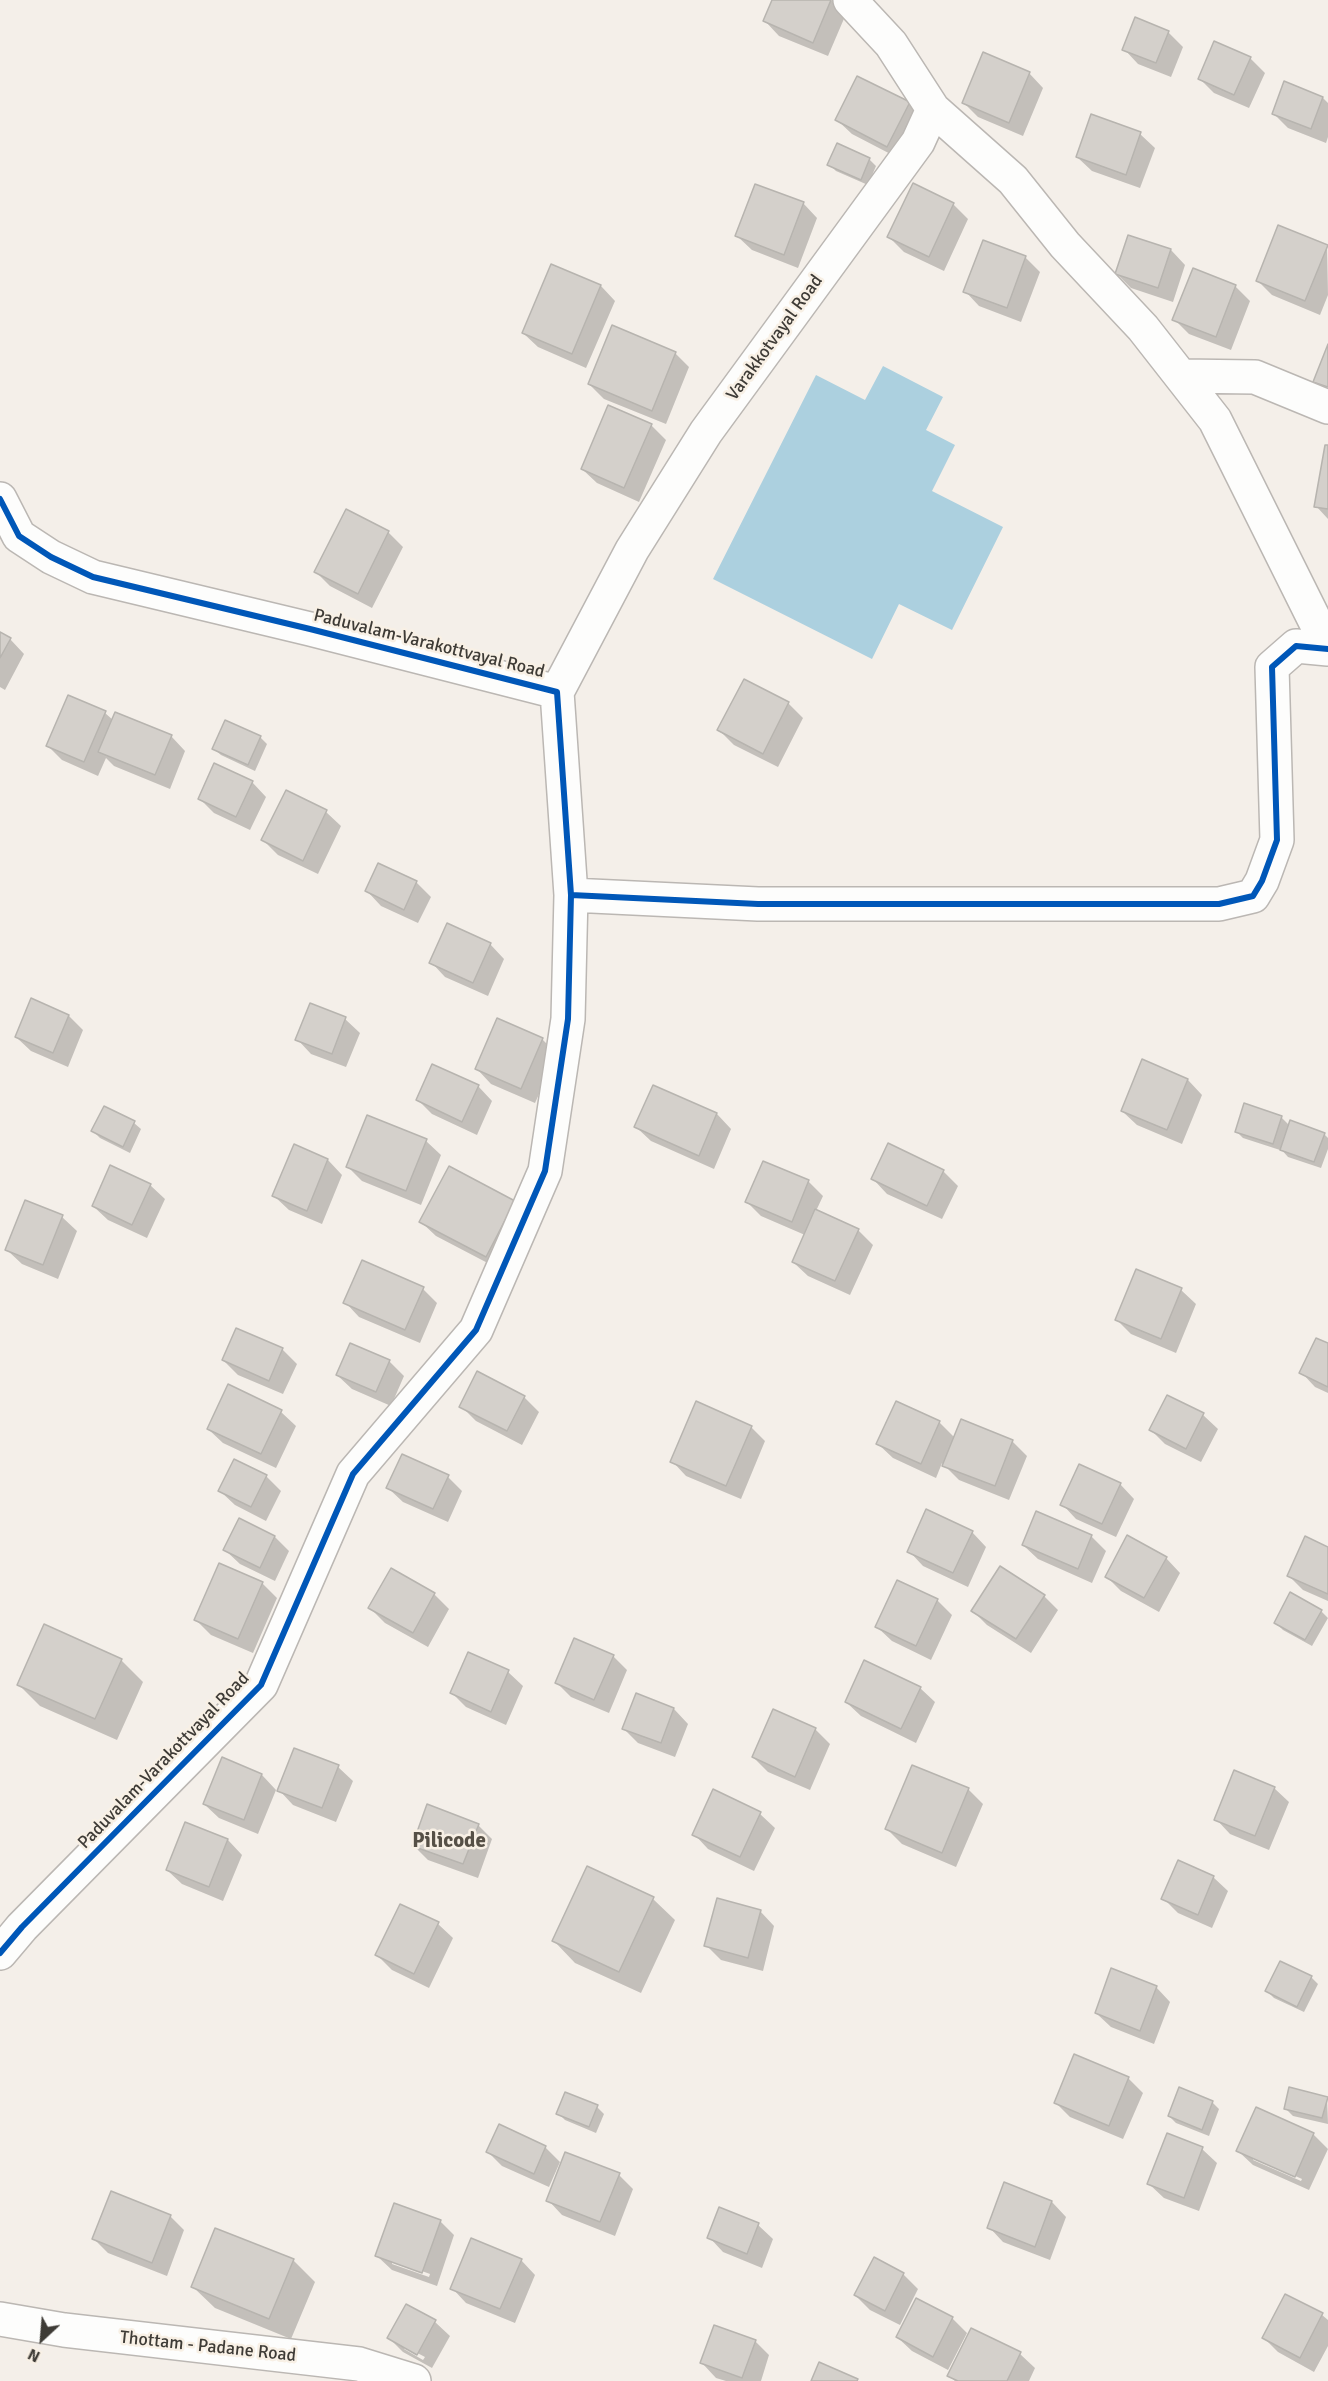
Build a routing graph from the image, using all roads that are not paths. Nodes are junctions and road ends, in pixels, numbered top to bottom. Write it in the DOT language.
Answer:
graph roads {
  1 [pos="850,0"];
  2 [pos="933,109"];
  3 [pos="1181,376"];
  4 [pos="1328,407"];
  5 [pos="0,499"];
  6 [pos="1328,648"];
  7 [pos="557,692"];
  8 [pos="571,895"];
  9 [pos="0,1953"];
  10 [pos="0,2319"];
  11 [pos="414,2381"];
  1 -- 2 [label="street"];
  2 -- 3 [label="street"];
  2 -- 7 [label="street, Varakkotvayal Road"];
  3 -- 4 [label="street"];
  3 -- 6 [label="street"];
  5 -- 7 [label="street, Paduvalam-Varakottvayal Road"];
  6 -- 8 [label="street"];
  7 -- 8 [label="street, Paduvalam-Varakottvayal Road"];
  8 -- 9 [label="street, Paduvalam-Varakottvayal Road"];
  10 -- 11 [label="street, Thottam - Padane Road"];
}
